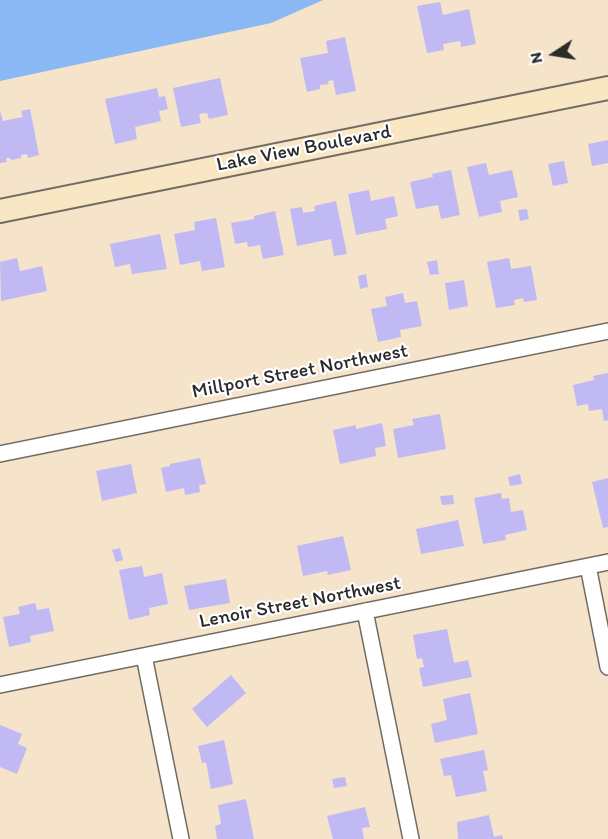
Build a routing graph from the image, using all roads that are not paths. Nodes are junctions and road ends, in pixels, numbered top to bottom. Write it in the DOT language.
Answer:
graph roads {
  1 [pos="608,88"];
  2 [pos="0,211"];
  3 [pos="608,331"];
  4 [pos="0,454"];
  5 [pos="608,562"];
  6 [pos="588,566"];
  7 [pos="365,611"];
  8 [pos="144,656"];
  9 [pos="608,667"];
  10 [pos="0,685"];
  11 [pos="181,839"];
  12 [pos="411,839"];
  1 -- 2 [label="street, Lake View Boulevard"];
  3 -- 4 [label="street, Millport Street Northwest"];
  5 -- 6 [label="street, Lenoir Street Northwest"];
  6 -- 7 [label="street, Lenoir Street Northwest"];
  6 -- 9 [label="street"];
  7 -- 8 [label="street, Lenoir Street Northwest"];
  7 -- 12 [label="street"];
  8 -- 10 [label="street, Lenoir Street Northwest"];
  8 -- 11 [label="street"];
}
